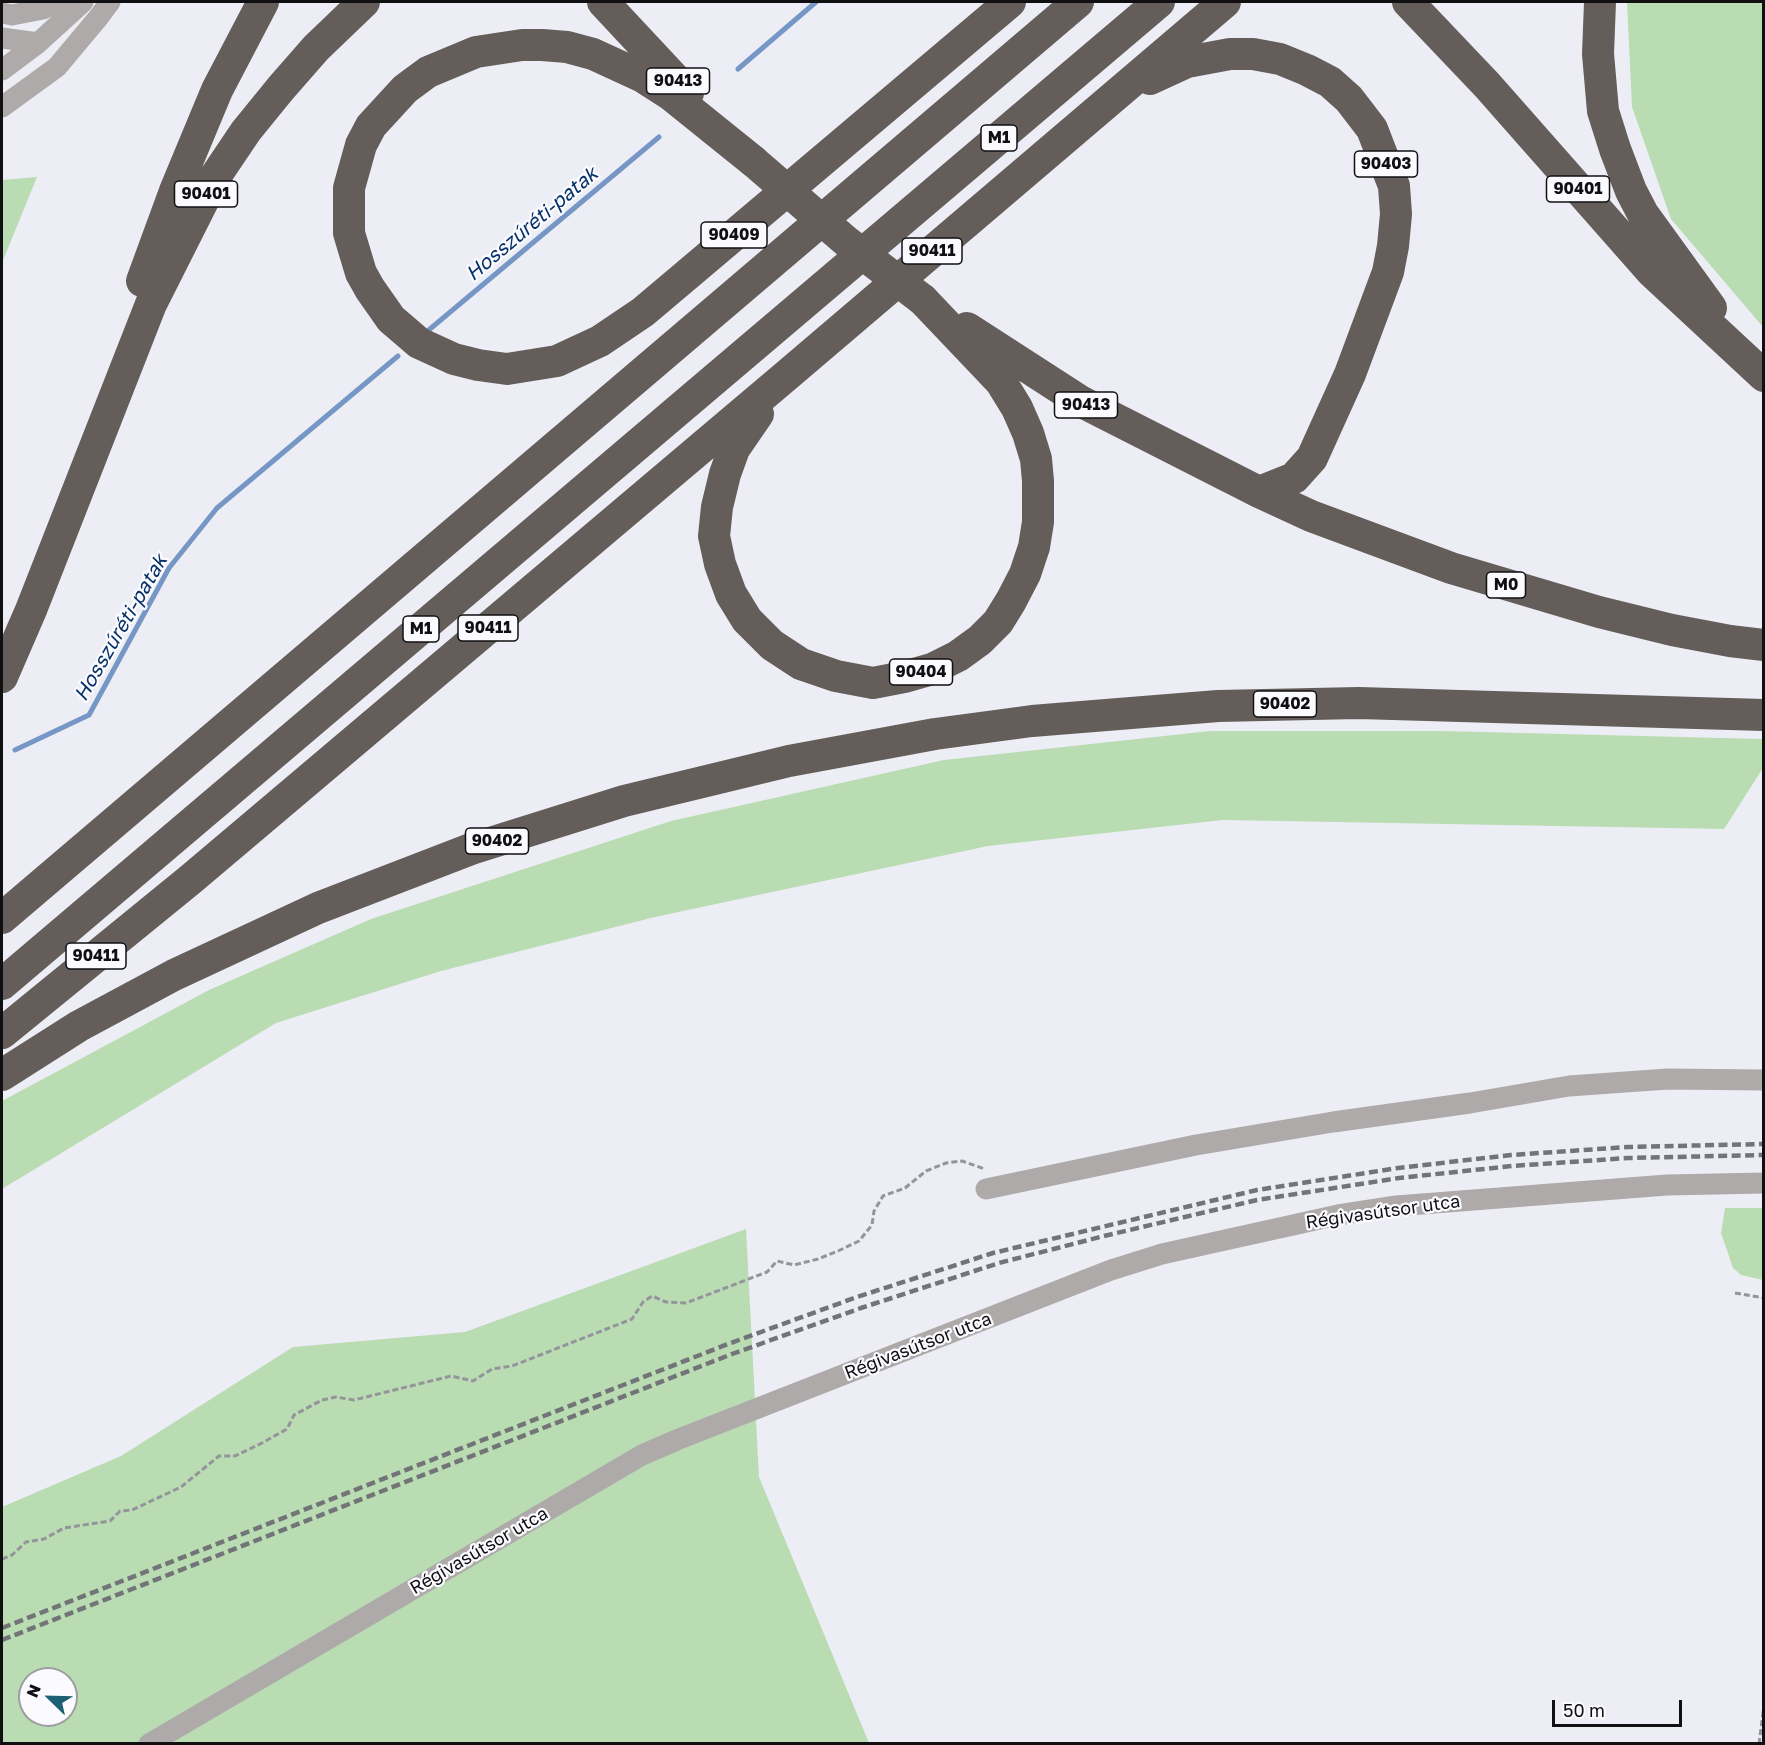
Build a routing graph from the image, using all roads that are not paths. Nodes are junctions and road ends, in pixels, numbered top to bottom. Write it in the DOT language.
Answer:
graph roads {
  1 [pos="56,2"];
  2 [pos="83,2"];
  3 [pos="110,2"];
  4 [pos="263,2"];
  5 [pos="364,2"];
  6 [pos="603,2"];
  7 [pos="1010,2"];
  8 [pos="1078,2"];
  9 [pos="1159,2"];
  10 [pos="1225,2"];
  11 [pos="1408,2"];
  12 [pos="1600,2"];
  13 [pos="2,13"];
  14 [pos="2,38"];
  15 [pos="38,43"];
  16 [pos="2,70"];
  17 [pos="2,107"];
  18 [pos="1079,126"];
  19 [pos="753,161"];
  20 [pos="923,300"];
  21 [pos="1760,373"];
  22 [pos="786,376"];
  23 [pos="105,421"];
  24 [pos="1258,492"];
  25 [pos="1764,645"];
  26 [pos="2,677"];
  27 [pos="1764,715"];
  28 [pos="2,918"];
  29 [pos="2,984"];
  30 [pos="2,1033"];
  31 [pos="2,1075"];
  32 [pos="1764,1080"];
  33 [pos="1764,1183"];
  34 [pos="995,1187"];
  35 [pos="149,1743"];
  1 -- 13 [label="street"];
  2 -- 15 [label="street"];
  3 -- 17 [label="street"];
  4 -- 23 [label="highway"];
  5 -- 23 [label="highway, 90401"];
  6 -- 19 [label="highway, 90413"];
  7 -- 19 [label="highway, 90409"];
  8 -- 28 [label="highway"];
  9 -- 29 [label="highway, M1"];
  10 -- 18 [label="highway, 90411"];
  11 -- 21 [label="highway, 90401"];
  12 -- 21 [label="highway"];
  14 -- 15 [label="street"];
  15 -- 16 [label="street"];
  18 -- 22 [label="highway, 90411"];
  18 -- 24 [label="highway, 90403"];
  19 -- 20 [label="highway, 90413, bridge"];
  20 -- 22 [label="highway, 90404"];
  20 -- 24 [label="highway, 90413"];
  22 -- 30 [label="highway, 90411"];
  23 -- 26 [label="highway, 90401"];
  24 -- 25 [label="highway, M0"];
  27 -- 31 [label="highway, 90402"];
  32 -- 34 [label="street"];
  33 -- 35 [label="street, Régivasútsor utca"];
}
